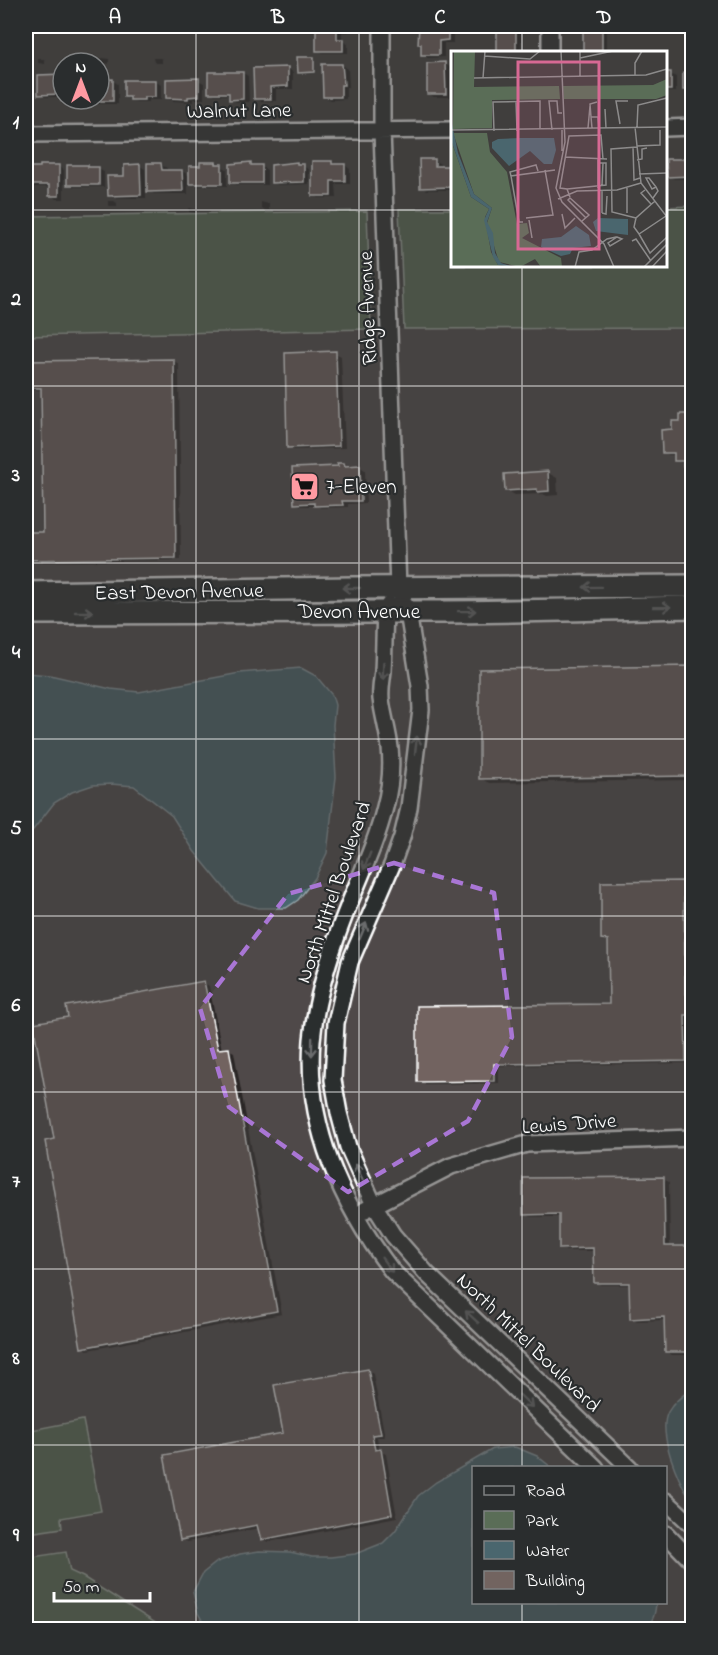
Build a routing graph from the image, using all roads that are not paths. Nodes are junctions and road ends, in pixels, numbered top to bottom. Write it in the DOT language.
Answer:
graph roads {
  1 [pos="382,26"];
  2 [pos="550,26"];
  3 [pos="550,51"];
  4 [pos="667,128"];
  5 [pos="693,128"];
  6 [pos="382,130"];
  7 [pos="451,130"];
  8 [pos="26,134"];
  9 [pos="693,586"];
  10 [pos="398,588"];
  11 [pos="26,593"];
  12 [pos="693,607"];
  13 [pos="385,612"];
  14 [pos="408,612"];
  15 [pos="26,613"];
  16 [pos="693,1138"];
  17 [pos="374,1205"];
  18 [pos="355,1216"];
  19 [pos="595,1466"];
  20 [pos="629,1466"];
  21 [pos="667,1502"];
  22 [pos="693,1525"];
  23 [pos="667,1535"];
  24 [pos="693,1561"];
  1 -- 6 [label="street, Ridge Avenue"];
  2 -- 3 [label="street"];
  4 -- 5 [label="street"];
  6 -- 7 [label="street, Walnut Lane"];
  6 -- 8 [label="street, Walnut Lane"];
  6 -- 10 [label="street, Ridge Avenue"];
  9 -- 10 [label="main road, East Devon Avenue, one-way"];
  10 -- 11 [label="main road, East Devon Avenue, one-way"];
  10 -- 13 [label="street, North Mittel Boulevard"];
  10 -- 14 [label="street, North Mittel Boulevard"];
  14 -- 12 [label="main road, Devon Avenue, one-way"];
  13 -- 14 [label="main road, Devon Avenue"];
  15 -- 13 [label="main road, Devon Avenue, one-way"];
  13 -- 18 [label="street, North Mittel Boulevard, one-way"];
  17 -- 14 [label="street, North Mittel Boulevard, one-way"];
  16 -- 17 [label="street, Lewis Drive"];
  17 -- 18 [label="street, Lewis Drive"];
  20 -- 17 [label="street, North Mittel Boulevard, one-way"];
  18 -- 19 [label="street, North Mittel Boulevard, one-way"];
  21 -- 22 [label="street"];
  23 -- 24 [label="street"];
}
